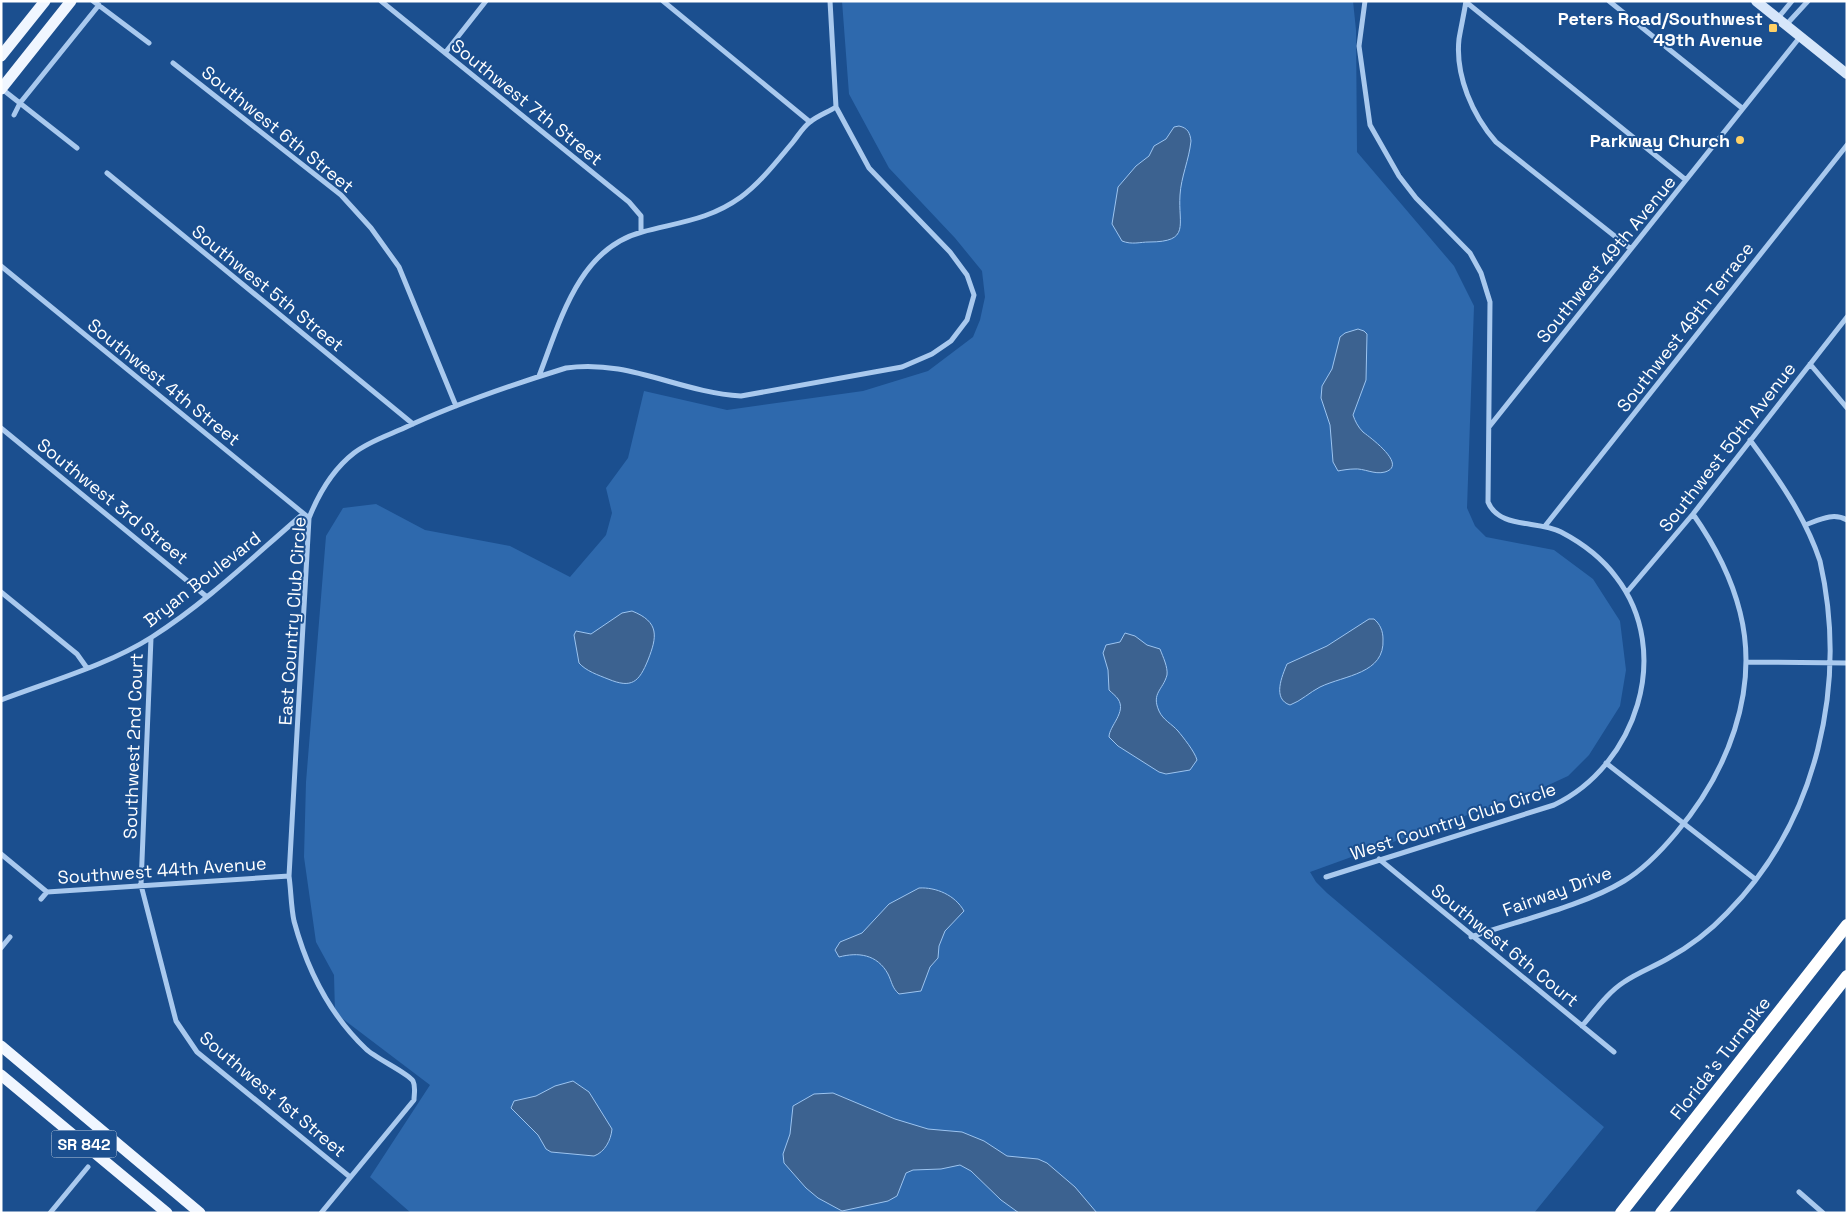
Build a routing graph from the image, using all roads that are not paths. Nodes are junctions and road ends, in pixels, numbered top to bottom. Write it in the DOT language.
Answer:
graph roads {
  1 [pos="45,1"];
  2 [pos="71,1"];
  3 [pos="93,1"];
  4 [pos="381,1"];
  5 [pos="486,1"];
  6 [pos="663,1"];
  7 [pos="830,1"];
  8 [pos="1365,1"];
  9 [pos="1609,1"];
  10 [pos="1756,1"];
  11 [pos="1792,1"];
  12 [pos="1808,1"];
  13 [pos="1466,2"];
  14 [pos="99,5"];
  15 [pos="1782,22"];
  16 [pos="1800,36"];
  17 [pos="149,43"];
  18 [pos="445,53"];
  19 [pos="1,56"];
  20 [pos="173,62"];
  21 [pos="1847,74"];
  22 [pos="1,89"];
  23 [pos="20,103"];
  24 [pos="836,107"];
  25 [pos="1742,108"];
  26 [pos="14,115"];
  27 [pos="810,122"];
  28 [pos="1847,145"];
  29 [pos="77,148"];
  30 [pos="107,173"];
  31 [pos="1686,180"];
  32 [pos="641,232"];
  33 [pos="1631,249"];
  34 [pos="1,266"];
  35 [pos="1847,317"];
  36 [pos="1810,364"];
  37 [pos="540,376"];
  38 [pos="456,406"];
  39 [pos="1847,408"];
  40 [pos="412,424"];
  41 [pos="1,428"];
  42 [pos="1489,428"];
  43 [pos="1750,440"];
  44 [pos="303,514"];
  45 [pos="1693,514"];
  46 [pos="309,518"];
  47 [pos="1847,520"];
  48 [pos="1805,525"];
  49 [pos="1545,526"];
  50 [pos="1,592"];
  51 [pos="1627,592"];
  52 [pos="207,597"];
  53 [pos="151,638"];
  54 [pos="1746,662"];
  55 [pos="1835,663"];
  56 [pos="1847,663"];
  57 [pos="87,668"];
  58 [pos="1,700"];
  59 [pos="1606,763"];
  60 [pos="1684,824"];
  61 [pos="1,854"];
  62 [pos="1379,859"];
  63 [pos="289,876"];
  64 [pos="1326,877"];
  65 [pos="1755,879"];
  66 [pos="141,885"];
  67 [pos="47,892"];
  68 [pos="41,899"];
  69 [pos="1847,925"];
  70 [pos="10,937"];
  71 [pos="1471,937"];
  72 [pos="1,948"];
  73 [pos="1847,976"];
  74 [pos="1582,1026"];
  75 [pos="1,1046"];
  76 [pos="1614,1052"];
  77 [pos="1,1058"];
  78 [pos="19,1062"];
  79 [pos="1,1075"];
  80 [pos="88,1167"];
  81 [pos="350,1177"];
  82 [pos="1799,1192"];
  83 [pos="50,1213"];
  84 [pos="167,1213"];
  85 [pos="200,1213"];
  86 [pos="321,1213"];
  87 [pos="1621,1213"];
  88 [pos="1661,1213"];
  89 [pos="1824,1213"];
  1 -- 19 [label="main road"];
  2 -- 22 [label="main road"];
  3 -- 14 [label="street"];
  4 -- 18 [label="street, Southwest 7th Street"];
  5 -- 18 [label="street"];
  6 -- 27 [label="street"];
  7 -- 24 [label="street, East Country Club Circle"];
  8 -- 42 [label="street, West Country Club Circle"];
  9 -- 25 [label="street"];
  10 -- 15 [label="main road"];
  11 -- 15 [label="street"];
  12 -- 15 [label="street"];
  13 -- 31 [label="street"];
  13 -- 33 [label="street"];
  14 -- 17 [label="street"];
  14 -- 23 [label="street"];
  15 -- 16 [label="main road"];
  16 -- 21 [label="main road"];
  16 -- 25 [label="street, Southwest 49th Avenue"];
  18 -- 32 [label="street, Southwest 7th Street"];
  20 -- 38 [label="street, Southwest 6th Street"];
  22 -- 23 [label="street"];
  23 -- 26 [label="street"];
  23 -- 29 [label="street"];
  24 -- 27 [label="street"];
  24 -- 37 [label="street, East Country Club Circle"];
  25 -- 31 [label="street, Southwest 49th Avenue"];
  27 -- 32 [label="street"];
  28 -- 49 [label="street, Southwest 49th Terrace"];
  30 -- 40 [label="street, Southwest 5th Street"];
  31 -- 33 [label="street, Southwest 49th Avenue"];
  32 -- 37 [label="street"];
  33 -- 42 [label="street, Southwest 49th Avenue"];
  34 -- 44 [label="street, Southwest 4th Street"];
  35 -- 36 [label="street, Southwest 50th Avenue"];
  36 -- 39 [label="street"];
  36 -- 43 [label="street, Southwest 50th Avenue"];
  37 -- 38 [label="street, East Country Club Circle"];
  38 -- 40 [label="street, East Country Club Circle"];
  40 -- 46 [label="street, East Country Club Circle"];
  41 -- 52 [label="street, Southwest 3rd Street"];
  42 -- 49 [label="street, West Country Club Circle"];
  43 -- 45 [label="street, Southwest 50th Avenue"];
  43 -- 48 [label="street"];
  44 -- 46 [label="street, Southwest 4th Street"];
  44 -- 52 [label="street, Bryan Boulevard"];
  45 -- 51 [label="street, Southwest 50th Avenue"];
  45 -- 54 [label="street, Fairway Drive"];
  46 -- 63 [label="street, East Country Club Circle"];
  47 -- 48 [label="street"];
  48 -- 55 [label="street"];
  49 -- 51 [label="street, West Country Club Circle"];
  50 -- 57 [label="street"];
  51 -- 59 [label="street, West Country Club Circle"];
  52 -- 53 [label="street, Bryan Boulevard"];
  53 -- 57 [label="street, Bryan Boulevard"];
  53 -- 66 [label="street, Southwest 2nd Court"];
  54 -- 55 [label="street"];
  54 -- 60 [label="street, Fairway Drive"];
  55 -- 56 [label="street"];
  55 -- 65 [label="street"];
  57 -- 58 [label="street, Bryan Boulevard"];
  59 -- 60 [label="street"];
  59 -- 62 [label="street, West Country Club Circle"];
  60 -- 65 [label="street"];
  60 -- 71 [label="street, Fairway Drive"];
  61 -- 67 [label="street"];
  62 -- 64 [label="street, West Country Club Circle"];
  62 -- 71 [label="street, Southwest 6th Court"];
  63 -- 66 [label="street, Southwest 44th Avenue"];
  63 -- 81 [label="street, East Country Club Circle"];
  65 -- 74 [label="street"];
  66 -- 67 [label="street, Southwest 44th Avenue"];
  66 -- 81 [label="street, Southwest 1st Street"];
  67 -- 68 [label="street, Southwest 44th Avenue"];
  69 -- 87 [label="highway, Florida's Turnpike"];
  70 -- 72 [label="street"];
  71 -- 74 [label="street, Southwest 6th Court"];
  73 -- 88 [label="highway"];
  74 -- 76 [label="street, Southwest 6th Court"];
  75 -- 78 [label="main road, SR 842"];
  77 -- 78 [label="main road"];
  78 -- 85 [label="main road, SR 842"];
  79 -- 84 [label="main road, SR 842"];
  80 -- 83 [label="street"];
  81 -- 86 [label="street"];
  82 -- 89 [label="street"];
}
